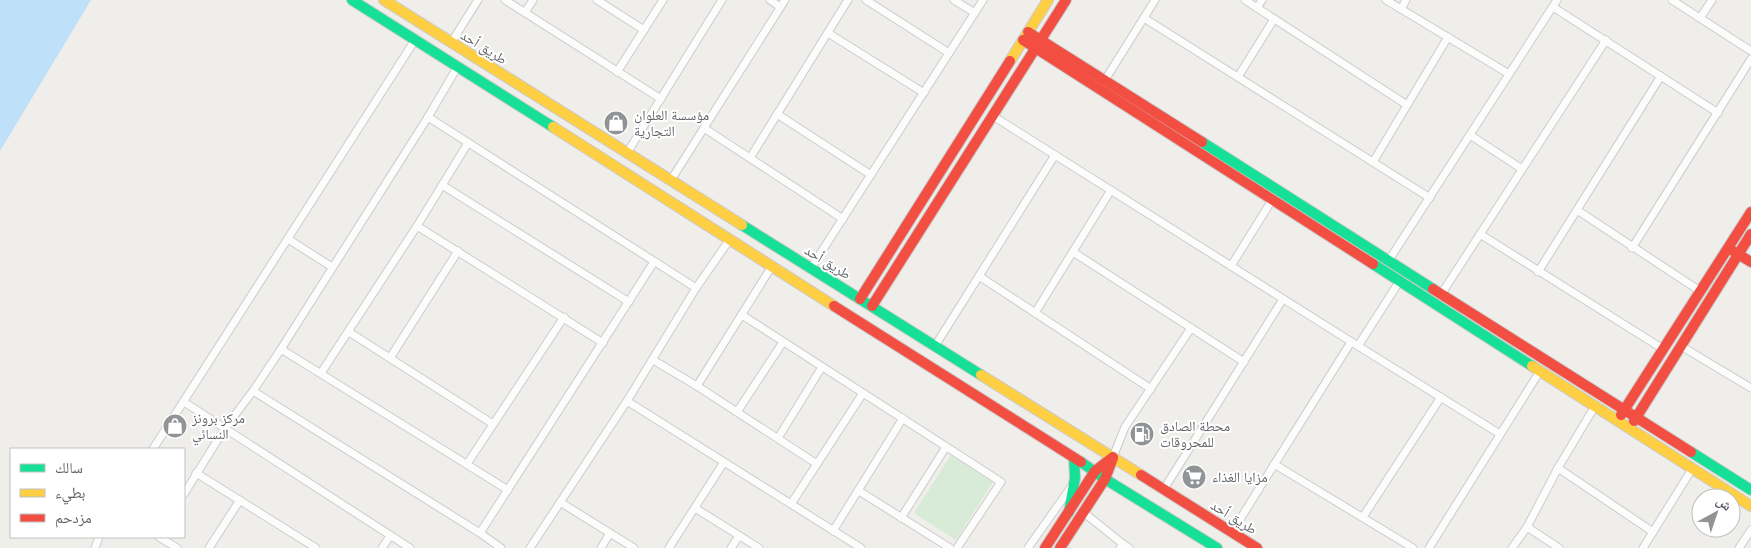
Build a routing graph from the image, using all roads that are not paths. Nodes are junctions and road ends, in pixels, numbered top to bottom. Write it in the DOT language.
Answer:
graph roads {
  1 [pos="352,0"];
  2 [pos="384,0"];
  3 [pos="478,0"];
  4 [pos="505,0"];
  5 [pos="532,0"];
  6 [pos="597,0"];
  7 [pos="663,0"];
  8 [pos="722,0"];
  9 [pos="770,0"];
  10 [pos="785,0"];
  11 [pos="848,0"];
  12 [pos="866,0"];
  13 [pos="954,0"];
  14 [pos="983,0"];
  15 [pos="1048,0"];
  16 [pos="1066,0"];
  17 [pos="1155,0"];
  18 [pos="1245,0"];
  19 [pos="1262,0"];
  20 [pos="1386,0"];
  21 [pos="1406,0"];
  22 [pos="1672,0"];
  23 [pos="1712,0"];
  24 [pos="1555,3"];
  25 [pos="780,7"];
  26 [pos="1257,8"];
  27 [pos="1401,9"];
  28 [pos="525,12"];
  29 [pos="974,13"];
  30 [pos="1144,18"];
  31 [pos="1700,18"];
  32 [pos="1274,19"];
  33 [pos="644,30"];
  34 [pos="828,33"];
  35 [pos="1026,36"];
  36 [pos="1448,37"];
  37 [pos="414,40"];
  38 [pos="1606,40"];
  39 [pos="451,42"];
  40 [pos="1039,44"];
  41 [pos="1751,51"];
  42 [pos="949,52"];
  43 [pos="1751,59"];
  44 [pos="458,66"];
  45 [pos="618,72"];
  46 [pos="1509,74"];
  47 [pos="1661,76"];
  48 [pos="1238,77"];
  49 [pos="1105,80"];
  50 [pos="924,93"];
  51 [pos="661,99"];
  52 [pos="1407,105"];
  53 [pos="1718,113"];
  54 [pos="778,114"];
  55 [pos="993,116"];
  56 [pos="428,117"];
  57 [pos="704,128"];
  58 [pos="1470,135"];
  59 [pos="468,143"];
  60 [pos="627,153"];
  61 [pos="1055,155"];
  62 [pos="750,158"];
  63 [pos="1373,162"];
  64 [pos="1522,169"];
  65 [pos="871,175"];
  66 [pos="671,180"];
  67 [pos="442,185"];
  68 [pos="1111,190"];
  69 [pos="1430,198"];
  70 [pos="1272,200"];
  71 [pos="1577,210"];
  72 [pos="1751,212"];
  73 [pos="843,219"];
  74 [pos="417,226"];
  75 [pos="1480,234"];
  76 [pos="1751,234"];
  77 [pos="288,239"];
  78 [pos="730,239"];
  79 [pos="1731,243"];
  80 [pos="1632,248"];
  81 [pos="1745,250"];
  82 [pos="458,251"];
  83 [pos="1073,252"];
  84 [pos="1390,260"];
  85 [pos="654,262"];
  86 [pos="1751,262"];
  87 [pos="772,266"];
  88 [pos="1231,266"];
  89 [pos="332,267"];
  90 [pos="811,268"];
  91 [pos="267,271"];
  92 [pos="1538,272"];
  93 [pos="256,275"];
  94 [pos="979,276"];
  95 [pos="1400,282"];
  96 [pos="696,288"];
  97 [pos="1700,291"];
  98 [pos="1442,293"];
  99 [pos="860,299"];
  100 [pos="1283,299"];
  101 [pos="629,302"];
  102 [pos="872,306"];
  103 [pos="1035,313"];
  104 [pos="742,315"];
  105 [pos="564,317"];
  106 [pos="1191,328"];
  107 [pos="349,332"];
  108 [pos="783,342"];
  109 [pos="1351,342"];
  110 [pos="602,343"];
  111 [pos="935,346"];
  112 [pos="1358,346"];
  113 [pos="1681,346"];
  114 [pos="280,348"];
  115 [pos="1663,349"];
  116 [pos="390,358"];
  117 [pos="653,360"];
  118 [pos="1244,362"];
  119 [pos="207,365"];
  120 [pos="822,367"];
  121 [pos="195,370"];
  122 [pos="1540,371"];
  123 [pos="321,373"];
  124 [pos="697,386"];
  125 [pos="1751,388"];
  126 [pos="1151,390"];
  127 [pos="253,391"];
  128 [pos="863,393"];
  129 [pos="1441,397"];
  130 [pos="627,401"];
  131 [pos="184,402"];
  132 [pos="1595,406"];
  133 [pos="1625,410"];
  134 [pos="737,412"];
  135 [pos="1637,417"];
  136 [pos="903,418"];
  137 [pos="1617,421"];
  138 [pos="493,424"];
  139 [pos="225,428"];
  140 [pos="1629,428"];
  141 [pos="1500,434"];
  142 [pos="778,438"];
  143 [pos="946,447"];
  144 [pos="155,448"];
  145 [pos="1074,458"];
  146 [pos="1113,458"];
  147 [pos="724,462"];
  148 [pos="467,464"];
  149 [pos="817,464"];
  150 [pos="1274,464"];
  151 [pos="1558,468"];
  152 [pos="1692,469"];
  153 [pos="1095,471"];
  154 [pos="196,473"];
  155 [pos="1105,479"];
  156 [pos="1075,480"];
  157 [pos="1164,489"];
  158 [pos="508,490"];
  159 [pos="1751,490"];
  160 [pos="858,491"];
  161 [pos="185,492"];
  162 [pos="240,500"];
  163 [pos="560,502"];
  164 [pos="791,504"];
  165 [pos="1751,506"];
  166 [pos="695,508"];
  167 [pos="1069,512"];
  168 [pos="1084,512"];
  169 [pos="901,518"];
  170 [pos="1363,518"];
  171 [pos="1527,527"];
  172 [pos="833,530"];
  173 [pos="1751,530"];
  174 [pos="1232,532"];
  175 [pos="1653,532"];
  176 [pos="480,533"];
  177 [pos="610,533"];
  178 [pos="390,536"];
  179 [pos="739,536"];
  180 [pos="161,538"];
  181 [pos="1124,546"];
  182 [pos="177,548"];
  183 [pos="209,548"];
  184 [pos="316,548"];
  185 [pos="382,548"];
  186 [pos="410,548"];
  187 [pos="500,548"];
  188 [pos="530,548"];
  189 [pos="601,548"];
  190 [pos="634,548"];
  191 [pos="670,548"];
  192 [pos="731,548"];
  193 [pos="759,548"];
  194 [pos="860,548"];
  195 [pos="950,548"];
  196 [pos="958,548"];
  197 [pos="1028,548"];
  198 [pos="1045,548"];
  199 [pos="1060,548"];
  200 [pos="1217,548"];
  201 [pos="1257,548"];
  202 [pos="1413,548"];
  203 [pos="1429,548"];
  204 [pos="1512,548"];
  205 [pos="1559,548"];
  206 [pos="1643,548"];
  207 [pos="1739,548"];
  1 -- 37 [label="street"];
  2 -- 39 [label="street, طريق أحد"];
  3 -- 39 [label="street"];
  4 -- 28 [label="street"];
  5 -- 28 [label="street"];
  6 -- 33 [label="street"];
  7 -- 33 [label="street"];
  8 -- 51 [label="street"];
  9 -- 25 [label="street"];
  10 -- 25 [label="street"];
  11 -- 34 [label="street"];
  12 -- 42 [label="street"];
  13 -- 29 [label="street"];
  14 -- 29 [label="street"];
  15 -- 35 [label="street"];
  16 -- 40 [label="street"];
  17 -- 30 [label="street"];
  18 -- 26 [label="street"];
  19 -- 26 [label="street"];
  20 -- 27 [label="street"];
  21 -- 27 [label="street"];
  22 -- 31 [label="street"];
  23 -- 31 [label="street"];
  24 -- 38 [label="street"];
  24 -- 46 [label="street"];
  25 -- 57 [label="street"];
  26 -- 32 [label="street"];
  27 -- 36 [label="street"];
  28 -- 45 [label="street"];
  29 -- 42 [label="street"];
  30 -- 48 [label="street"];
  30 -- 49 [label="street"];
  31 -- 41 [label="street"];
  32 -- 48 [label="street"];
  32 -- 52 [label="street"];
  33 -- 45 [label="street"];
  34 -- 50 [label="street"];
  34 -- 54 [label="street"];
  35 -- 40 [label="street"];
  35 -- 99 [label="street"];
  36 -- 46 [label="street"];
  36 -- 52 [label="street"];
  37 -- 44 [label="street"];
  37 -- 77 [label="street"];
  38 -- 47 [label="street"];
  38 -- 64 [label="street"];
  39 -- 60 [label="street, طريق أحد"];
  40 -- 49 [label="street"];
  40 -- 55 [label="street"];
  40 -- 70 [label="street"];
  42 -- 50 [label="street"];
  43 -- 53 [label="street"];
  44 -- 56 [label="street"];
  44 -- 78 [label="street"];
  45 -- 51 [label="street"];
  46 -- 58 [label="street"];
  47 -- 53 [label="street"];
  47 -- 71 [label="street"];
  48 -- 63 [label="street"];
  49 -- 84 [label="street"];
  50 -- 65 [label="street"];
  51 -- 60 [label="street"];
  52 -- 63 [label="street"];
  53 -- 80 [label="street"];
  54 -- 62 [label="street"];
  54 -- 65 [label="street"];
  55 -- 61 [label="street"];
  55 -- 102 [label="street"];
  56 -- 59 [label="street"];
  56 -- 89 [label="street"];
  57 -- 62 [label="street"];
  57 -- 66 [label="street"];
  58 -- 64 [label="street"];
  58 -- 69 [label="street"];
  59 -- 67 [label="street"];
  59 -- 85 [label="street"];
  60 -- 66 [label="street, طريق أحد"];
  61 -- 68 [label="street"];
  61 -- 94 [label="street"];
  62 -- 73 [label="street"];
  63 -- 69 [label="street"];
  64 -- 75 [label="street"];
  65 -- 73 [label="street"];
  66 -- 90 [label="street, طريق أحد"];
  67 -- 74 [label="street"];
  67 -- 101 [label="street"];
  68 -- 83 [label="street"];
  68 -- 88 [label="street"];
  69 -- 84 [label="street"];
  70 -- 88 [label="street"];
  70 -- 95 [label="street"];
  71 -- 80 [label="street"];
  71 -- 92 [label="street"];
  72 -- 79 [label="street"];
  73 -- 90 [label="street"];
  74 -- 82 [label="street"];
  74 -- 107 [label="street"];
  75 -- 92 [label="street"];
  75 -- 98 [label="street"];
  76 -- 81 [label="street"];
  77 -- 89 [label="street"];
  77 -- 91 [label="street"];
  78 -- 87 [label="street"];
  78 -- 96 [label="street"];
  79 -- 81 [label="street"];
  79 -- 97 [label="street"];
  80 -- 97 [label="street"];
  81 -- 86 [label="street"];
  81 -- 113 [label="street"];
  82 -- 105 [label="street"];
  82 -- 116 [label="street"];
  83 -- 103 [label="street"];
  83 -- 106 [label="street"];
  84 -- 98 [label="street"];
  85 -- 96 [label="street"];
  85 -- 101 [label="street"];
  87 -- 104 [label="street"];
  87 -- 145 [label="street"];
  88 -- 100 [label="street"];
  89 -- 114 [label="street"];
  90 -- 99 [label="street, طريق أحد"];
  91 -- 93 [label="street"];
  91 -- 119 [label="street"];
  92 -- 115 [label="street"];
  94 -- 103 [label="street"];
  94 -- 111 [label="street"];
  95 -- 112 [label="street"];
  95 -- 122 [label="street"];
  96 -- 117 [label="street"];
  97 -- 115 [label="street"];
  98 -- 133 [label="street"];
  99 -- 102 [label="street, طريق أحد"];
  100 -- 109 [label="street"];
  100 -- 118 [label="street"];
  101 -- 110 [label="street"];
  102 -- 111 [label="street, طريق أحد"];
  103 -- 126 [label="street"];
  104 -- 108 [label="street"];
  104 -- 124 [label="street"];
  105 -- 110 [label="street"];
  105 -- 138 [label="street"];
  106 -- 118 [label="street"];
  106 -- 126 [label="street"];
  107 -- 116 [label="street"];
  107 -- 123 [label="street"];
  108 -- 120 [label="street"];
  108 -- 134 [label="street"];
  109 -- 112 [label="street"];
  109 -- 150 [label="street"];
  110 -- 158 [label="street"];
  111 -- 146 [label="street, طريق أحد"];
  112 -- 129 [label="street"];
  113 -- 125 [label="street"];
  113 -- 135 [label="street"];
  114 -- 123 [label="street"];
  114 -- 127 [label="street"];
  115 -- 133 [label="street"];
  116 -- 138 [label="street"];
  117 -- 124 [label="street"];
  117 -- 130 [label="street"];
  118 -- 157 [label="street"];
  119 -- 121 [label="street"];
  119 -- 131 [label="street"];
  120 -- 128 [label="street"];
  120 -- 142 [label="street"];
  122 -- 132 [label="street"];
  122 -- 141 [label="street"];
  123 -- 148 [label="street"];
  124 -- 134 [label="street"];
  126 -- 146 [label="street"];
  127 -- 139 [label="street"];
  127 -- 176 [label="street"];
  128 -- 136 [label="street"];
  128 -- 149 [label="street"];
  129 -- 141 [label="street"];
  129 -- 170 [label="street"];
  130 -- 147 [label="street"];
  130 -- 163 [label="street"];
  131 -- 139 [label="street"];
  131 -- 144 [label="street"];
  132 -- 137 [label="street"];
  132 -- 151 [label="street"];
  133 -- 135 [label="street"];
  133 -- 137 [label="street"];
  134 -- 142 [label="street"];
  135 -- 140 [label="street"];
  135 -- 159 [label="street"];
  136 -- 143 [label="street"];
  136 -- 160 [label="street"];
  137 -- 140 [label="street"];
  138 -- 148 [label="street"];
  139 -- 154 [label="street"];
  139 -- 178 [label="street"];
  140 -- 152 [label="street"];
  141 -- 203 [label="street"];
  142 -- 149 [label="street"];
  143 -- 169 [label="street"];
  143 -- 196 [label="street"];
  145 -- 153 [label="street"];
  145 -- 156 [label="street"];
  146 -- 153 [label="street"];
  146 -- 155 [label="street"];
  146 -- 157 [label="street, طريق أحد"];
  147 -- 164 [label="street"];
  147 -- 166 [label="street"];
  148 -- 158 [label="street"];
  149 -- 164 [label="street"];
  150 -- 170 [label="street"];
  150 -- 174 [label="street"];
  151 -- 171 [label="street"];
  151 -- 175 [label="street"];
  152 -- 165 [label="street"];
  152 -- 175 [label="street"];
  153 -- 155 [label="street"];
  153 -- 167 [label="street"];
  154 -- 161 [label="street"];
  154 -- 162 [label="street"];
  155 -- 168 [label="street"];
  155 -- 200 [label="street"];
  156 -- 167 [label="street"];
  156 -- 197 [label="street"];
  157 -- 174 [label="street, طريق أحد"];
  158 -- 176 [label="street"];
  160 -- 169 [label="street"];
  160 -- 172 [label="street"];
  162 -- 183 [label="street"];
  162 -- 184 [label="street"];
  163 -- 177 [label="street"];
  163 -- 188 [label="street"];
  164 -- 172 [label="street"];
  166 -- 179 [label="street"];
  166 -- 191 [label="street"];
  167 -- 198 [label="street"];
  168 -- 181 [label="street"];
  168 -- 199 [label="street"];
  169 -- 195 [label="street"];
  170 -- 202 [label="street"];
  171 -- 204 [label="street"];
  171 -- 205 [label="street"];
  172 -- 194 [label="street"];
  173 -- 207 [label="street"];
  174 -- 201 [label="street, طريق أحد"];
  175 -- 206 [label="street"];
  176 -- 187 [label="street"];
  177 -- 189 [label="street"];
  177 -- 190 [label="street"];
  178 -- 185 [label="street"];
  178 -- 186 [label="street"];
  179 -- 192 [label="street"];
  179 -- 193 [label="street"];
  180 -- 182 [label="street"];
}
